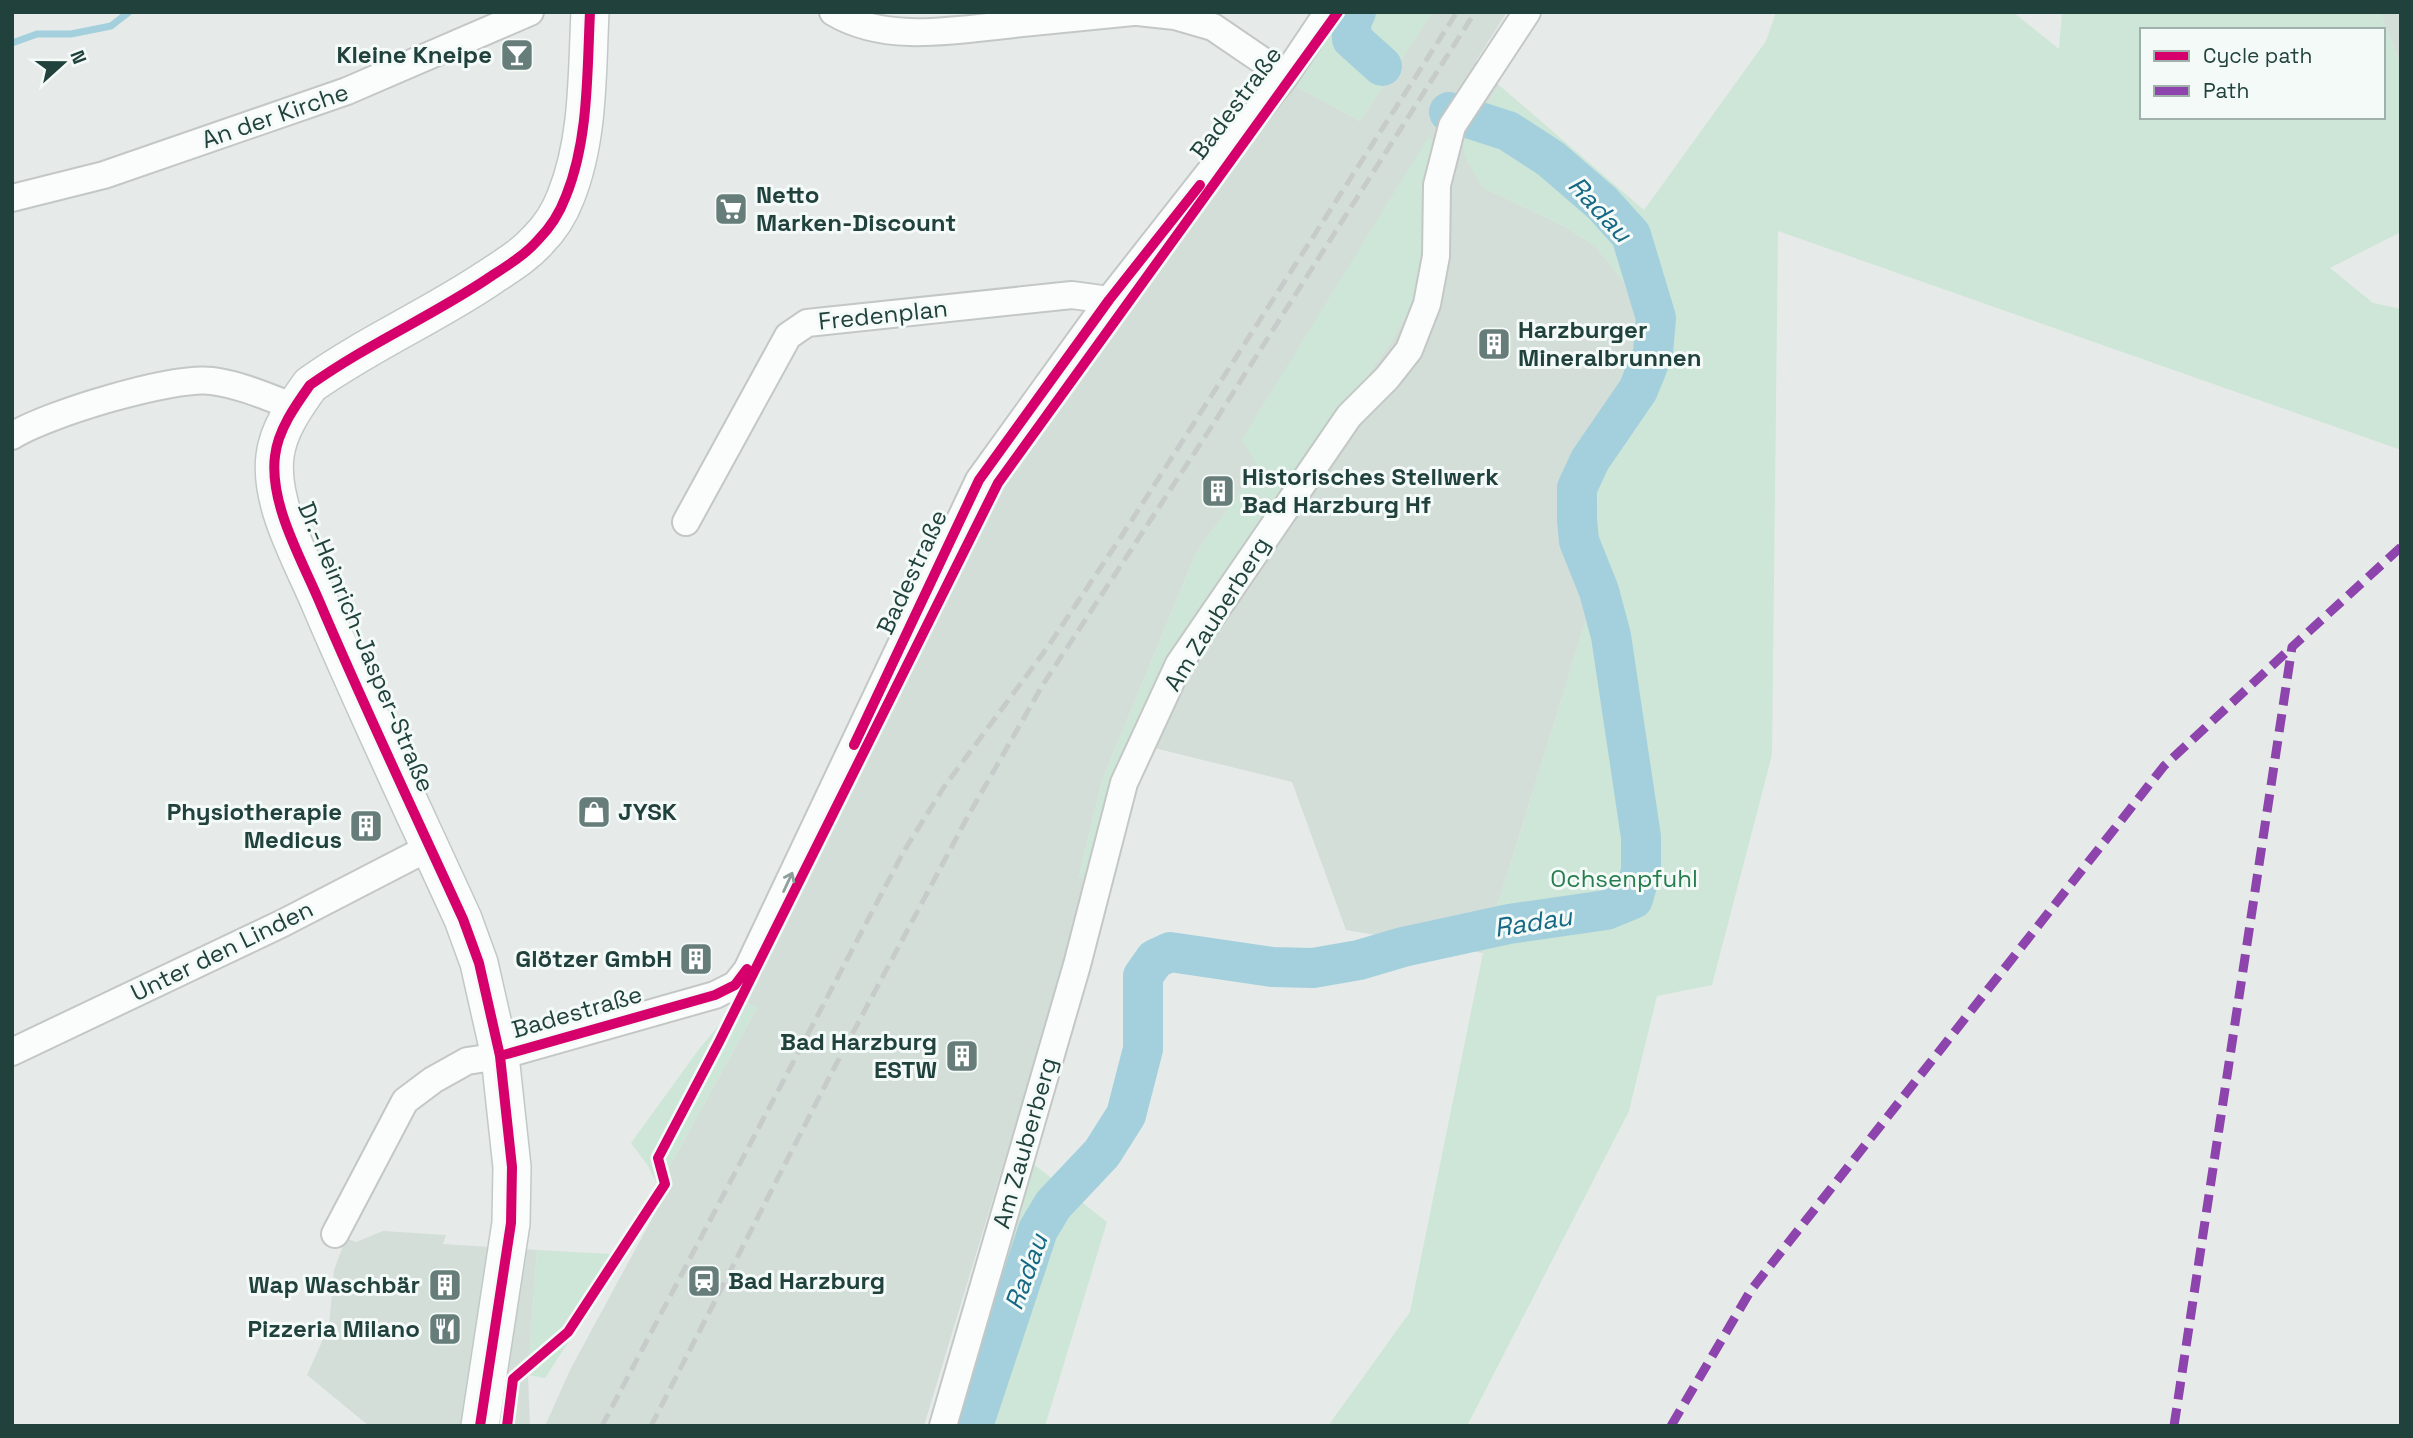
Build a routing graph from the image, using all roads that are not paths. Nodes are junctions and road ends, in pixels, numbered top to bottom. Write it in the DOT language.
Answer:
graph roads {
  1 [pos="530,12"];
  2 [pos="590,12"];
  3 [pos="833,12"];
  4 [pos="1135,12"];
  5 [pos="1328,12"];
  6 [pos="1527,12"];
  7 [pos="1285,76"];
  8 [pos="12,198"];
  9 [pos="1109,300"];
  10 [pos="294,407"];
  11 [pos="12,436"];
  12 [pos="685,522"];
  13 [pos="430,847"];
  14 [pos="12,1052"];
  15 [pos="500,1056"];
  16 [pos="335,1234"];
  17 [pos="480,1426"];
  18 [pos="943,1426"];
  1 -- 8 [label="street, An der Kirche"];
  2 -- 10 [label="main road, Dr.-Heinrich-Jasper-Straße"];
  3 -- 4 [label="street"];
  4 -- 7 [label="street"];
  5 -- 7 [label="street, Badestraße"];
  6 -- 18 [label="street, Am Zauberberg"];
  7 -- 9 [label="street, Badestraße"];
  9 -- 12 [label="street, Fredenplan"];
  15 -- 9 [label="street, Badestraße, one-way"];
  10 -- 11 [label="street"];
  10 -- 13 [label="main road, Dr.-Heinrich-Jasper-Straße"];
  13 -- 14 [label="street, Unter den Linden"];
  13 -- 15 [label="main road, Dr.-Heinrich-Jasper-Straße"];
  15 -- 16 [label="street, Badestraße"];
  15 -- 17 [label="main road, Dr.-Heinrich-Jasper-Straße"];
}
